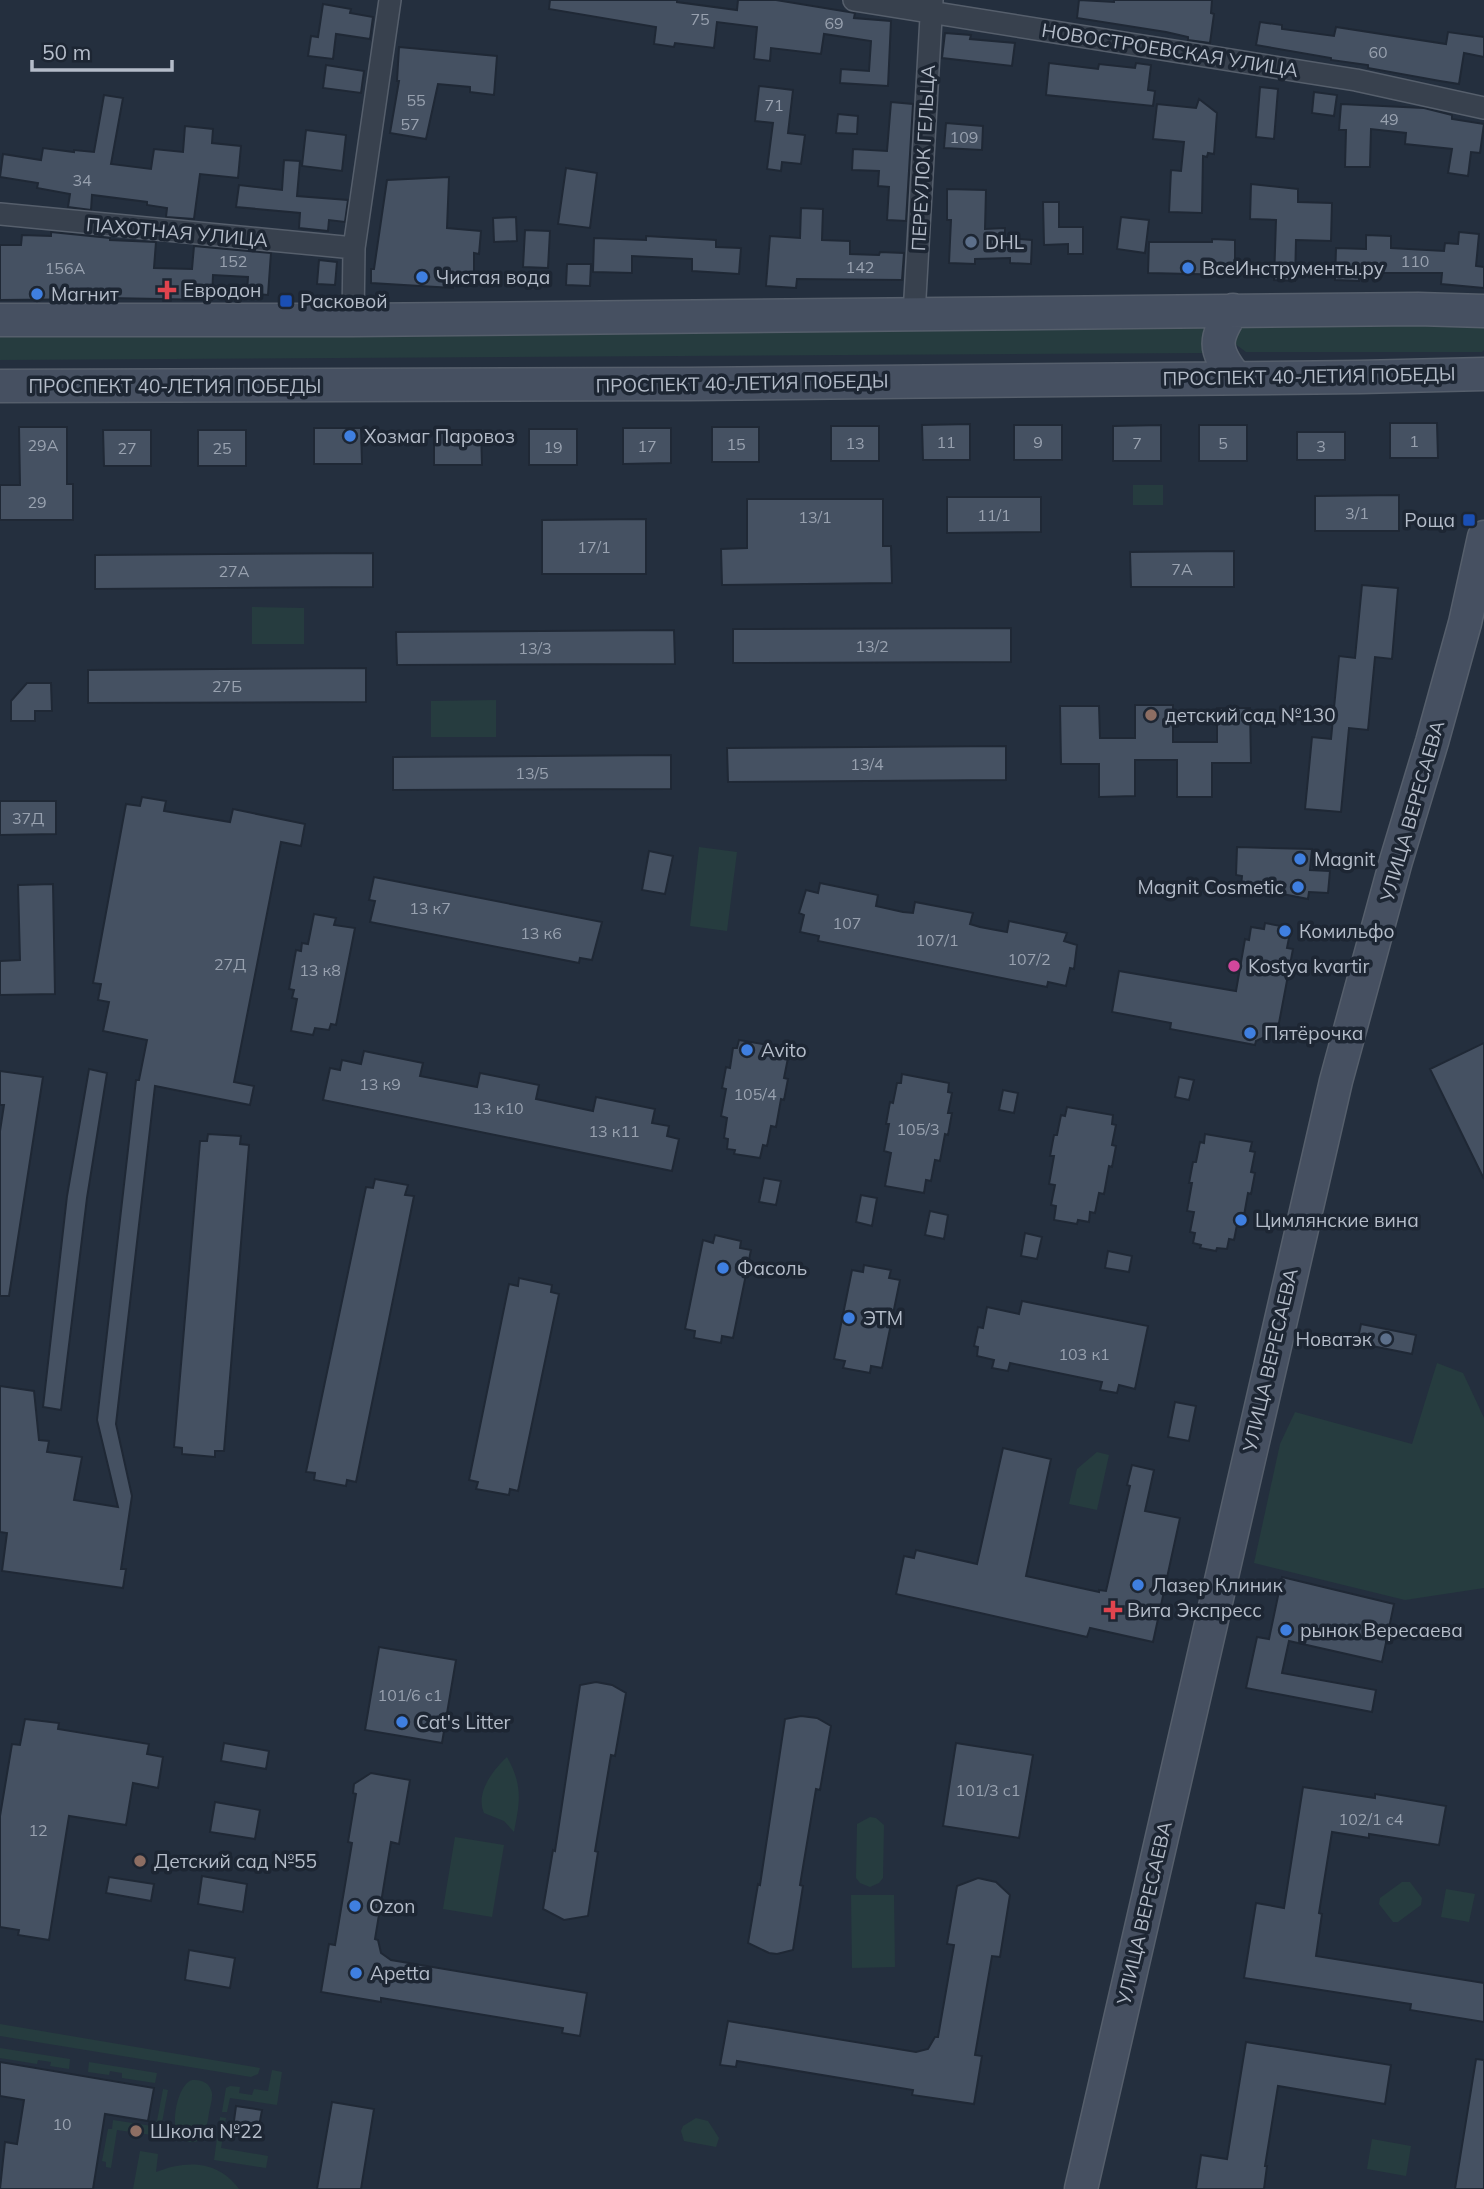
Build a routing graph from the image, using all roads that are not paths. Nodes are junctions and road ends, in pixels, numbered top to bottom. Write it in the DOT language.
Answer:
graph roads {
  1 [pos="390,0"];
  2 [pos="854,0"];
  3 [pos="932,6"];
  4 [pos="1484,108"];
  5 [pos="0,214"];
  6 [pos="354,248"];
  7 [pos="1233,310"];
  8 [pos="1484,311"];
  9 [pos="914,315"];
  10 [pos="0,320"];
  11 [pos="353,320"];
  12 [pos="1484,374"];
  13 [pos="1235,377"];
  14 [pos="0,387"];
  15 [pos="1484,537"];
  16 [pos="1081,2189"];
  1 -- 6 [label="street"];
  2 -- 3 [label="street, НОВОСТРОЕВСКАЯ УЛИЦА"];
  3 -- 4 [label="street, НОВОСТРОЕВСКАЯ УЛИЦА"];
  3 -- 9 [label="street, ПЕРЕУЛОК ГЕЛЬЦА"];
  5 -- 6 [label="street, ПАХОТНАЯ УЛИЦА"];
  6 -- 11 [label="street"];
  7 -- 8 [label="main road"];
  7 -- 9 [label="main road"];
  7 -- 13 [label="main road"];
  9 -- 11 [label="main road"];
  10 -- 11 [label="main road"];
  12 -- 13 [label="main road, ПРОСПЕКТ 40-ЛЕТИЯ ПОБЕДЫ"];
  13 -- 14 [label="main road, ПРОСПЕКТ 40-ЛЕТИЯ ПОБЕДЫ"];
  15 -- 16 [label="main road, УЛИЦА ВЕРЕСАЕВА"];
}
